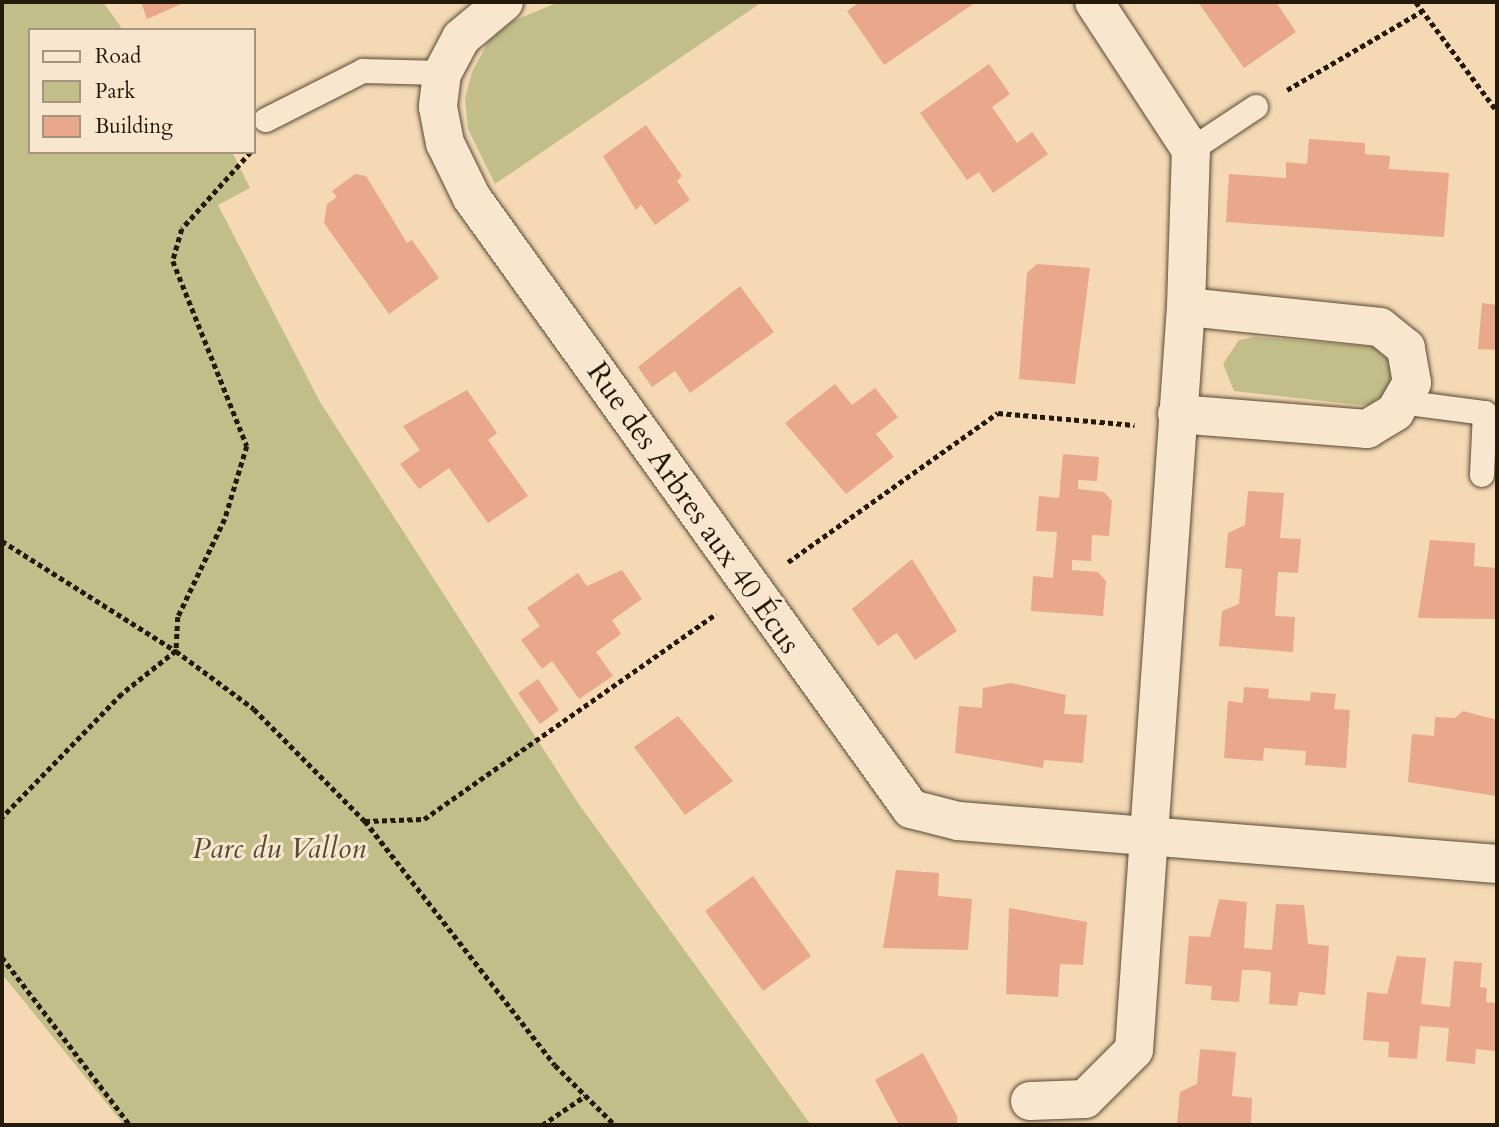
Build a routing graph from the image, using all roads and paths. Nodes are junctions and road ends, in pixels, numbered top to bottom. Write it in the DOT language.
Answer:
graph roads {
  1 [pos="503,2"];
  2 [pos="1094,2"];
  3 [pos="1416,2"];
  4 [pos="1422,11"];
  5 [pos="442,73"];
  6 [pos="1256,107"];
  7 [pos="1497,111"];
  8 [pos="266,120"];
  9 [pos="1191,150"];
  10 [pos="249,154"];
  11 [pos="1186,307"];
  12 [pos="1401,402"];
  13 [pos="1177,421"];
  14 [pos="1482,475"];
  15 [pos="2,541"];
  16 [pos="751,588"];
  17 [pos="176,651"];
  18 [pos="2,818"];
  19 [pos="365,821"];
  20 [pos="1146,836"];
  21 [pos="1497,864"];
  22 [pos="2,957"];
  23 [pos="585,1096"];
  24 [pos="1030,1101"];
  25 [pos="130,1125"];
  26 [pos="542,1125"];
  27 [pos="615,1125"];
  1 -- 5 [label="street, Rue des Arbres aux 40 Écus"];
  2 -- 9 [label="street"];
  3 -- 4 [label="path"];
  4 -- 6 [label="path"];
  4 -- 7 [label="path"];
  5 -- 8 [label="lane"];
  5 -- 16 [label="street, Rue des Arbres aux 40 Écus"];
  6 -- 9 [label="lane"];
  9 -- 11 [label="street"];
  10 -- 17 [label="path"];
  11 -- 12 [label="street"];
  11 -- 13 [label="street"];
  12 -- 13 [label="street"];
  12 -- 14 [label="lane"];
  13 -- 16 [label="path"];
  13 -- 20 [label="street"];
  15 -- 17 [label="path"];
  16 -- 19 [label="path"];
  16 -- 20 [label="street, Rue des Arbres aux 40 Écus"];
  17 -- 18 [label="path"];
  17 -- 19 [label="path"];
  19 -- 23 [label="path"];
  20 -- 21 [label="street, Rue des Arbres aux 40 Écus"];
  20 -- 24 [label="street"];
  22 -- 25 [label="path"];
  23 -- 26 [label="path"];
  23 -- 27 [label="path"];
}
